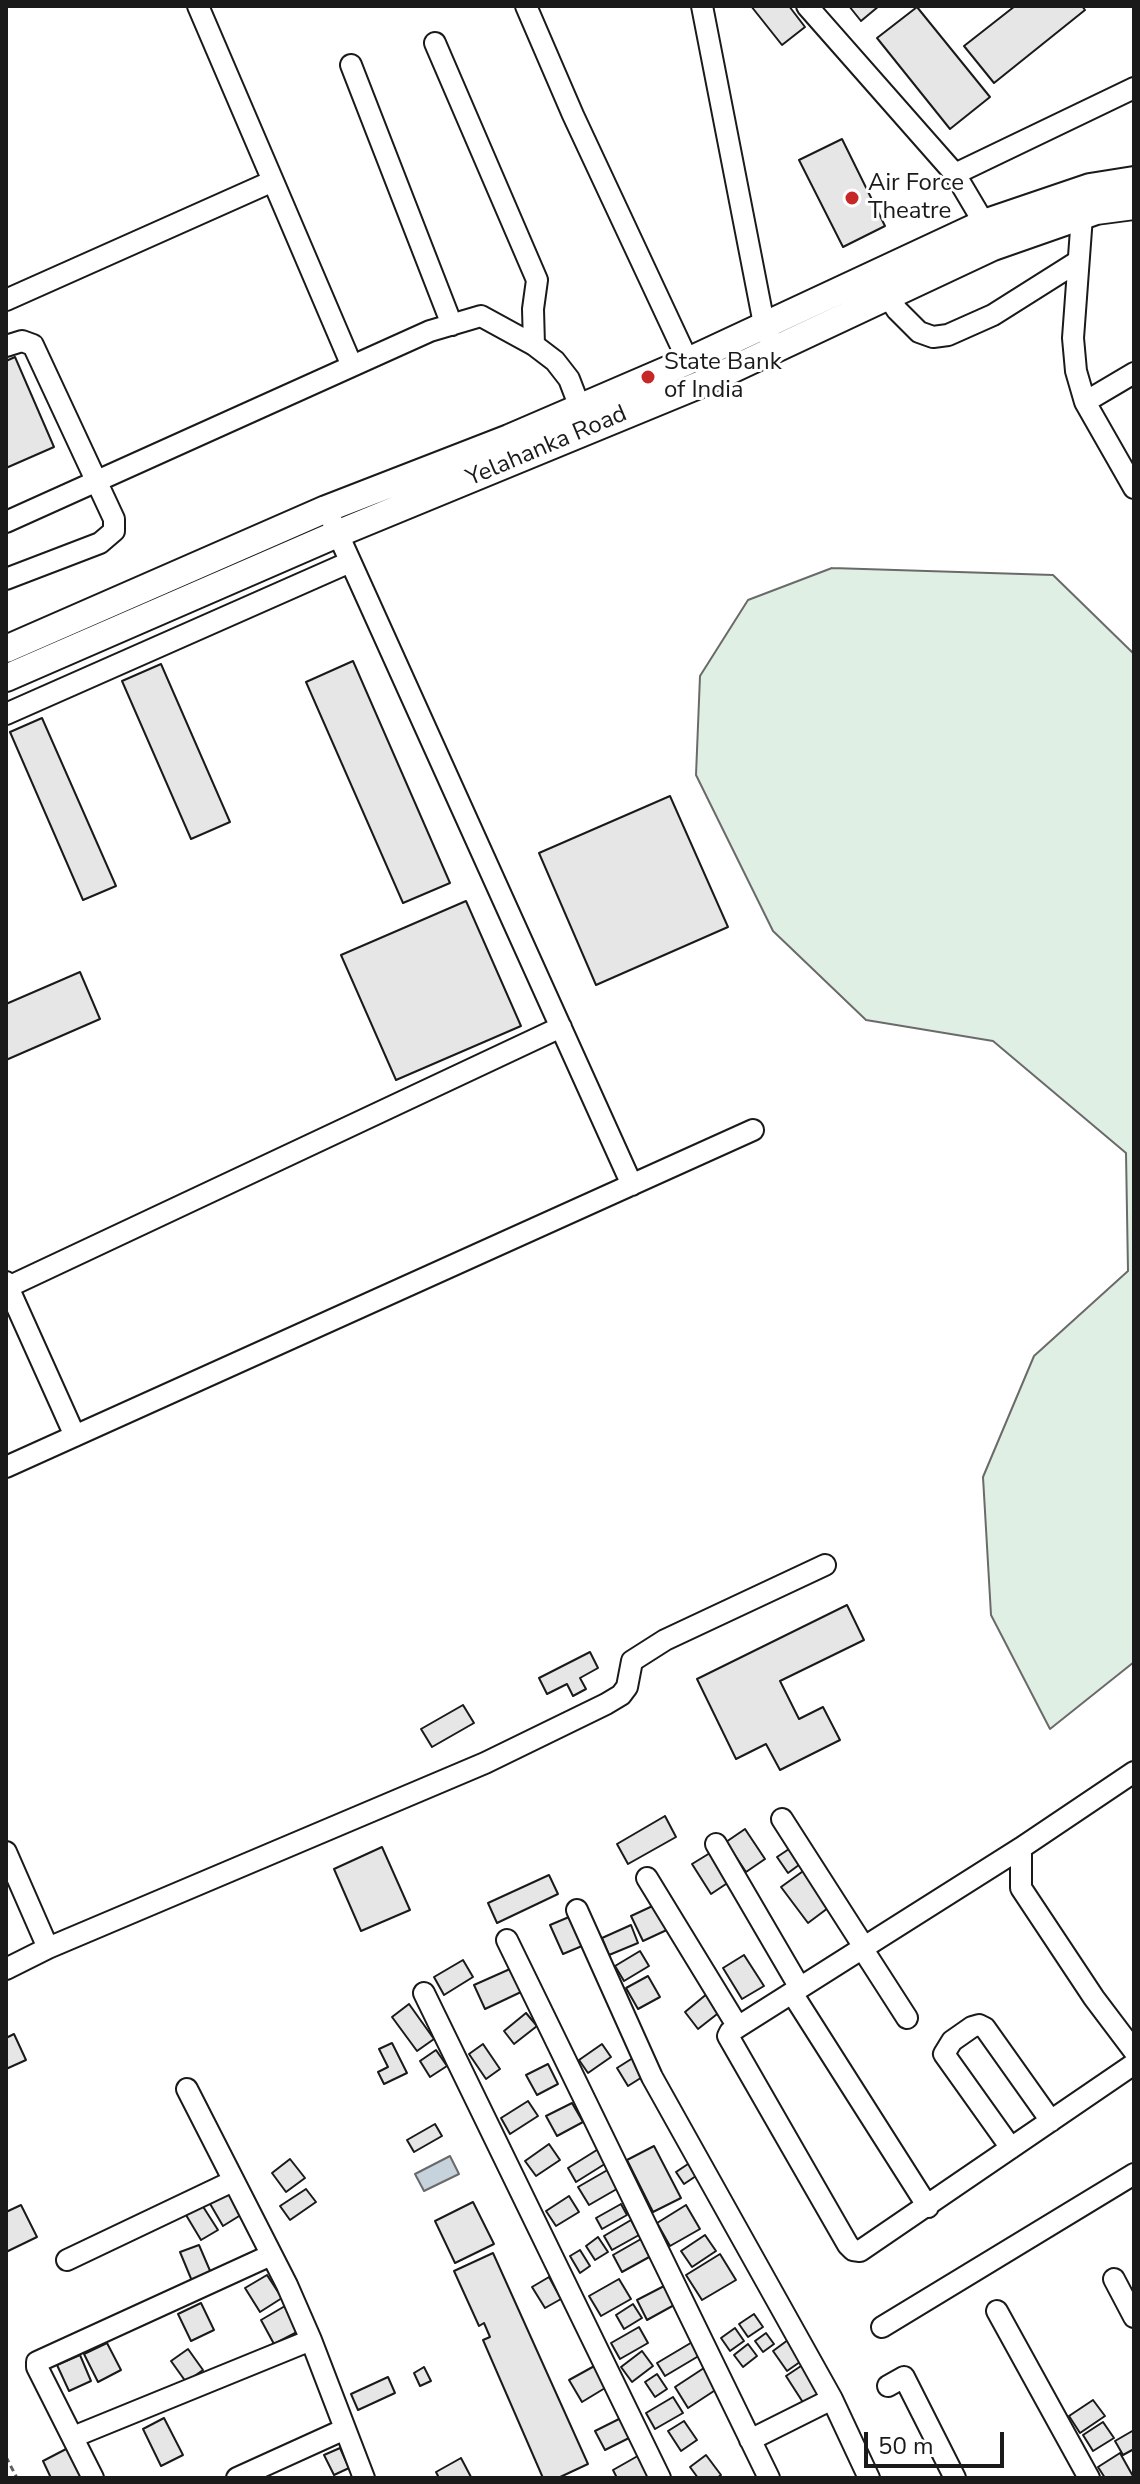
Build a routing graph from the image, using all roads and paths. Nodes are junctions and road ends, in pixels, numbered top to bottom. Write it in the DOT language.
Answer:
graph roads {
  1 [pos="198,6"];
  2 [pos="526,6"];
  3 [pos="702,6"];
  4 [pos="807,6"];
  5 [pos="435,43"];
  6 [pos="351,65"];
  7 [pos="1134,88"];
  8 [pos="955,174"];
  9 [pos="1134,180"];
  10 [pos="273,181"];
  11 [pos="1134,206"];
  12 [pos="1082,216"];
  13 [pos="984,223"];
  14 [pos="1077,262"];
  15 [pos="880,284"];
  16 [pos="6,300"];
  17 [pos="452,325"];
  18 [pos="769,336"];
  19 [pos="534,345"];
  20 [pos="6,346"];
  21 [pos="688,361"];
  22 [pos="352,366"];
  23 [pos="1134,373"];
  24 [pos="1085,402"];
  25 [pos="584,418"];
  26 [pos="95,482"];
  27 [pos="1134,488"];
  28 [pos="326,509"];
  29 [pos="6,522"];
  30 [pos="337,534"];
  31 [pos="350,562"];
  32 [pos="6,579"];
  33 [pos="6,649"];
  34 [pos="6,678"];
  35 [pos="6,714"];
  36 [pos="561,1027"];
  37 [pos="753,1130"];
  38 [pos="632,1185"];
  39 [pos="7,1284"];
  40 [pos="75,1436"];
  41 [pos="6,1467"];
  42 [pos="825,1565"];
  43 [pos="1134,1772"];
  44 [pos="782,1819"];
  45 [pos="716,1844"];
  46 [pos="1021,1848"];
  47 [pos="6,1852"];
  48 [pos="647,1878"];
  49 [pos="577,1910"];
  50 [pos="507,1940"];
  51 [pos="48,1948"];
  52 [pos="863,1948"];
  53 [pos="6,1969"];
  54 [pos="796,1990"];
  55 [pos="424,1993"];
  56 [pos="907,2018"];
  57 [pos="738,2027"];
  58 [pos="1134,2051"];
  59 [pos="1134,2064"];
  60 [pos="187,2089"];
  61 [pos="1051,2121"];
  62 [pos="1011,2148"];
  63 [pos="1134,2174"];
  64 [pos="233,2181"];
  65 [pos="928,2207"];
  66 [pos="271,2255"];
  67 [pos="67,2260"];
  68 [pos="1114,2279"];
  69 [pos="997,2311"];
  70 [pos="1134,2317"];
  71 [pos="882,2327"];
  72 [pos="311,2340"];
  73 [pos="888,2386"];
  74 [pos="832,2399"];
  75 [pos="345,2429"];
  76 [pos="73,2437"];
  77 [pos="750,2440"];
  78 [pos="6,2457"];
  79 [pos="866,2477"];
  80 [pos="17,2478"];
  81 [pos="93,2478"];
  82 [pos="237,2478"];
  83 [pos="364,2478"];
  84 [pos="660,2478"];
  85 [pos="769,2478"];
  86 [pos="955,2478"];
  87 [pos="1089,2478"];
  1 -- 10 [label="street"];
  2 -- 21 [label="street"];
  3 -- 18 [label="street"];
  4 -- 8 [label="street"];
  5 -- 19 [label="street"];
  6 -- 17 [label="street"];
  7 -- 8 [label="street"];
  8 -- 13 [label="street"];
  9 -- 13 [label="main road, Yelahanka Road"];
  10 -- 16 [label="street"];
  10 -- 22 [label="street"];
  11 -- 12 [label="main road, Yelahanka Road"];
  12 -- 14 [label="street"];
  12 -- 15 [label="main road, Yelahanka Road"];
  13 -- 15 [label="main road, Yelahanka Road"];
  14 -- 15 [label="street"];
  14 -- 24 [label="street"];
  15 -- 18 [label="main road, Yelahanka Road"];
  17 -- 19 [label="street"];
  17 -- 22 [label="street"];
  18 -- 21 [label="main road, Yelahanka Road"];
  18 -- 25 [label="main road, Yelahanka Road"];
  19 -- 25 [label="street"];
  20 -- 26 [label="street"];
  21 -- 25 [label="main road, Yelahanka Road"];
  22 -- 26 [label="street"];
  23 -- 24 [label="street"];
  24 -- 27 [label="street"];
  25 -- 28 [label="main road, Yelahanka Road"];
  25 -- 30 [label="main road, Yelahanka Road"];
  26 -- 29 [label="street"];
  26 -- 32 [label="street"];
  28 -- 30 [label="street"];
  28 -- 33 [label="main road, Yelahanka Road"];
  30 -- 31 [label="street"];
  30 -- 34 [label="main road, Yelahanka Road"];
  31 -- 35 [label="street"];
  31 -- 36 [label="street"];
  36 -- 38 [label="street"];
  36 -- 39 [label="street"];
  37 -- 38 [label="street"];
  38 -- 40 [label="street"];
  39 -- 40 [label="street"];
  40 -- 41 [label="street"];
  42 -- 51 [label="street"];
  43 -- 46 [label="street"];
  44 -- 52 [label="street"];
  45 -- 54 [label="street"];
  46 -- 52 [label="street"];
  46 -- 58 [label="street"];
  47 -- 51 [label="street"];
  48 -- 57 [label="street"];
  49 -- 74 [label="street"];
  50 -- 77 [label="street"];
  51 -- 53 [label="street"];
  52 -- 54 [label="street"];
  52 -- 56 [label="street"];
  54 -- 57 [label="street"];
  54 -- 65 [label="street"];
  55 -- 84 [label="street"];
  57 -- 65 [label="street"];
  59 -- 61 [label="street"];
  60 -- 64 [label="street"];
  61 -- 62 [label="street"];
  61 -- 62 [label="street"];
  62 -- 65 [label="street"];
  63 -- 71 [label="street"];
  64 -- 66 [label="street"];
  64 -- 67 [label="street"];
  66 -- 72 [label="street"];
  66 -- 76 [label="street"];
  68 -- 70 [label="street"];
  69 -- 87 [label="street"];
  72 -- 75 [label="street"];
  72 -- 76 [label="street"];
  73 -- 86 [label="street"];
  74 -- 77 [label="street"];
  74 -- 79 [label="street"];
  75 -- 82 [label="street"];
  75 -- 83 [label="street"];
  76 -- 81 [label="street"];
  77 -- 85 [label="street"];
  78 -- 80 [label="path"];
}
